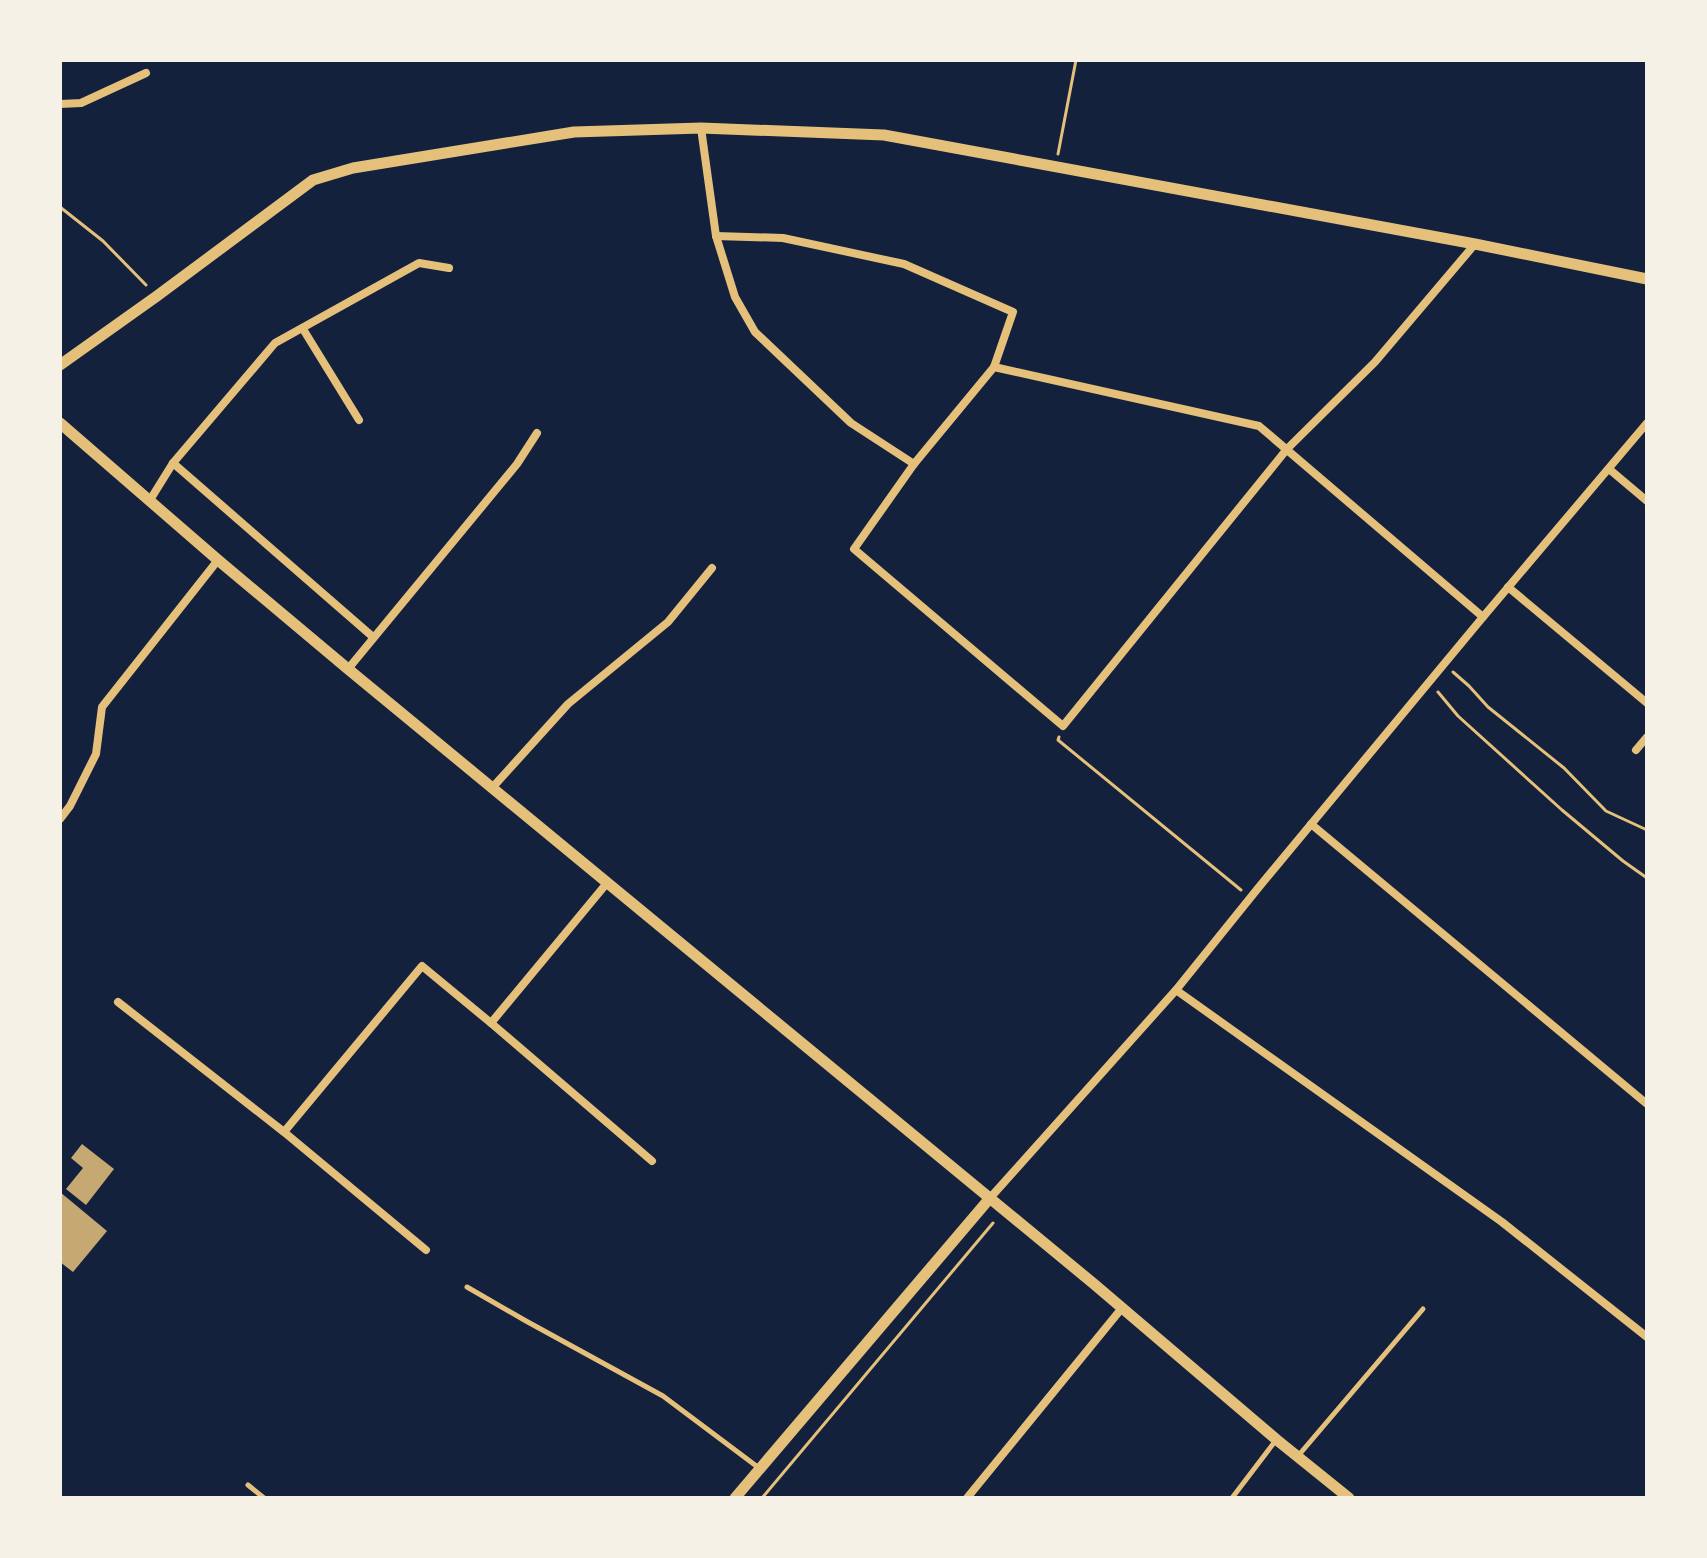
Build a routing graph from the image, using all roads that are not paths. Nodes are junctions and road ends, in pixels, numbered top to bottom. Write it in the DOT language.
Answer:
graph roads {
  1 [pos="146,73"];
  2 [pos="60,104"];
  3 [pos="701,128"];
  4 [pos="716,236"];
  5 [pos="1475,244"];
  6 [pos="449,268"];
  7 [pos="1647,279"];
  8 [pos="303,329"];
  9 [pos="60,365"];
  10 [pos="994,367"];
  11 [pos="359,420"];
  12 [pos="60,423"];
  13 [pos="1647,423"];
  14 [pos="537,433"];
  15 [pos="1287,449"];
  16 [pos="173,463"];
  17 [pos="914,464"];
  18 [pos="1609,469"];
  19 [pos="150,500"];
  20 [pos="1647,501"];
  21 [pos="218,560"];
  22 [pos="712,568"];
  23 [pos="1508,587"];
  24 [pos="1483,617"];
  25 [pos="373,637"];
  26 [pos="348,669"];
  27 [pos="1647,703"];
  28 [pos="1647,737"];
  29 [pos="1636,750"];
  30 [pos="492,788"];
  31 [pos="60,819"];
  32 [pos="1311,824"];
  33 [pos="607,883"];
  34 [pos="1176,990"];
  35 [pos="118,1002"];
  36 [pos="491,1023"];
  37 [pos="1647,1104"];
  38 [pos="284,1132"];
  39 [pos="652,1161"];
  40 [pos="990,1198"];
  41 [pos="426,1250"];
  42 [pos="467,1287"];
  43 [pos="1122,1308"];
  44 [pos="1423,1309"];
  45 [pos="1647,1337"];
  46 [pos="1277,1440"];
  47 [pos="1298,1456"];
  48 [pos="760,1468"];
  49 [pos="248,1485"];
  50 [pos="264,1498"];
  51 [pos="735,1498"];
  52 [pos="967,1498"];
  53 [pos="1232,1498"];
  54 [pos="1349,1498"];
  1 -- 2 [label="street"];
  3 -- 4 [label="street"];
  3 -- 5 [label="street"];
  3 -- 9 [label="street"];
  4 -- 10 [label="street"];
  4 -- 17 [label="street"];
  5 -- 7 [label="street"];
  5 -- 15 [label="street"];
  6 -- 8 [label="street"];
  8 -- 11 [label="street"];
  8 -- 16 [label="street"];
  10 -- 15 [label="street"];
  10 -- 17 [label="street"];
  12 -- 19 [label="street"];
  13 -- 18 [label="street"];
  14 -- 25 [label="street"];
  15 -- 17 [label="street"];
  15 -- 24 [label="street"];
  16 -- 19 [label="street"];
  16 -- 25 [label="street"];
  18 -- 20 [label="street"];
  18 -- 23 [label="street"];
  19 -- 21 [label="street"];
  21 -- 26 [label="street"];
  21 -- 31 [label="street"];
  22 -- 30 [label="street"];
  23 -- 24 [label="street"];
  23 -- 27 [label="street"];
  24 -- 32 [label="street"];
  25 -- 26 [label="street"];
  26 -- 30 [label="street"];
  28 -- 29 [label="street"];
  30 -- 33 [label="street"];
  32 -- 34 [label="street"];
  32 -- 37 [label="street"];
  33 -- 36 [label="street"];
  33 -- 40 [label="street"];
  34 -- 40 [label="street"];
  34 -- 45 [label="street"];
  35 -- 38 [label="street"];
  36 -- 38 [label="street"];
  36 -- 39 [label="street"];
  38 -- 41 [label="street"];
  40 -- 43 [label="street"];
  40 -- 48 [label="street"];
  42 -- 48 [label="lane"];
  43 -- 46 [label="street"];
  43 -- 52 [label="street"];
  44 -- 47 [label="lane"];
  46 -- 47 [label="street"];
  46 -- 53 [label="lane"];
  47 -- 54 [label="street"];
  48 -- 51 [label="street"];
  49 -- 50 [label="lane"];
}
